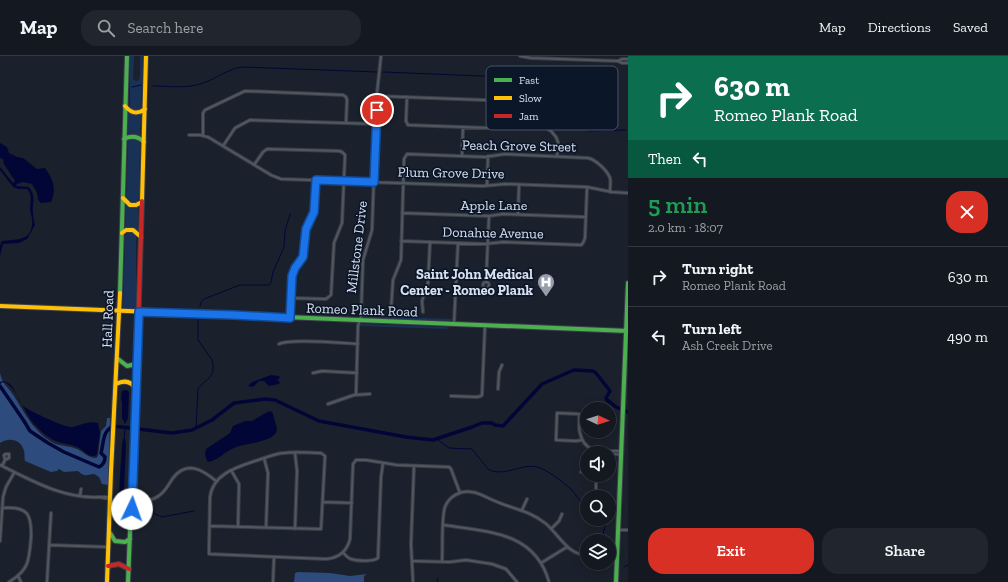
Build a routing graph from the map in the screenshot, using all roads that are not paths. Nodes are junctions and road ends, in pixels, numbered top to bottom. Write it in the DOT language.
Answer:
graph roads {
  1 [pos="127,56"];
  2 [pos="146,56"];
  3 [pos="381,56"];
  4 [pos="520,56"];
  5 [pos="576,58"];
  6 [pos="628,59"];
  7 [pos="618,61"];
  8 [pos="628,63"];
  9 [pos="377,96"];
  10 [pos="407,96"];
  11 [pos="486,100"];
  12 [pos="125,105"];
  13 [pos="145,109"];
  14 [pos="346,123"];
  15 [pos="376,124"];
  16 [pos="463,127"];
  17 [pos="486,128"];
  18 [pos="549,130"];
  19 [pos="189,135"];
  20 [pos="202,136"];
  21 [pos="124,139"];
  22 [pos="144,142"];
  23 [pos="223,146"];
  24 [pos="462,155"];
  25 [pos="488,156"];
  26 [pos="557,156"];
  27 [pos="254,165"];
  28 [pos="316,180"];
  29 [pos="344,181"];
  30 [pos="374,182"];
  31 [pos="404,183"];
  32 [pos="519,184"];
  33 [pos="487,186"];
  34 [pos="587,187"];
  35 [pos="610,192"];
  36 [pos="628,193"];
  37 [pos="123,198"];
  38 [pos="142,202"];
  39 [pos="402,213"];
  40 [pos="518,214"];
  41 [pos="488,216"];
  42 [pos="586,217"];
  43 [pos="122,233"];
  44 [pos="141,238"];
  45 [pos="401,241"];
  46 [pos="430,242"];
  47 [pos="458,243"];
  48 [pos="488,244"];
  49 [pos="486,282"];
  50 [pos="628,283"];
  51 [pos="291,298"];
  52 [pos="0,306"];
  53 [pos="392,310"];
  54 [pos="120,311"];
  55 [pos="139,312"];
  56 [pos="423,312"];
  57 [pos="290,318"];
  58 [pos="359,321"];
  59 [pos="454,324"];
  60 [pos="484,325"];
  61 [pos="627,330"];
  62 [pos="279,344"];
  63 [pos="358,344"];
  64 [pos="118,359"];
  65 [pos="137,362"];
  66 [pos="502,365"];
  67 [pos="313,373"];
  68 [pos="356,373"];
  69 [pos="116,384"];
  70 [pos="137,389"];
  71 [pos="498,389"];
  72 [pos="370,394"];
  73 [pos="356,395"];
  74 [pos="451,396"];
  75 [pos="328,404"];
  76 [pos="582,440"];
  77 [pos="587,446"];
  78 [pos="295,453"];
  79 [pos="616,453"];
  80 [pos="622,453"];
  81 [pos="264,458"];
  82 [pos="5,460"];
  83 [pos="383,463"];
  84 [pos="1,465"];
  85 [pos="414,466"];
  86 [pos="231,470"];
  87 [pos="14,473"];
  88 [pos="216,481"];
  89 [pos="596,482"];
  90 [pos="81,489"];
  91 [pos="596,490"];
  92 [pos="460,493"];
  93 [pos="80,496"];
  94 [pos="110,498"];
  95 [pos="527,499"];
  96 [pos="132,500"];
  97 [pos="323,502"];
  98 [pos="352,503"];
  99 [pos="2,508"];
  100 [pos="522,510"];
  101 [pos="51,513"];
  102 [pos="562,514"];
  103 [pos="444,525"];
  104 [pos="210,526"];
  105 [pos="238,527"];
  106 [pos="266,528"];
  107 [pos="295,529"];
  108 [pos="551,529"];
  109 [pos="619,530"];
  110 [pos="628,530"];
  111 [pos="109,532"];
  112 [pos="130,539"];
  113 [pos="0,542"];
  114 [pos="49,545"];
  115 [pos="109,547"];
  116 [pos="567,547"];
  117 [pos="343,552"];
  118 [pos="580,554"];
  119 [pos="274,557"];
  120 [pos="413,562"];
  121 [pos="442,562"];
  122 [pos="541,563"];
  123 [pos="108,566"];
  124 [pos="129,569"];
  125 [pos="18,576"];
  126 [pos="9,582"];
  127 [pos="21,582"];
  128 [pos="47,582"];
  129 [pos="107,582"];
  130 [pos="128,582"];
  131 [pos="273,582"];
  132 [pos="413,582"];
  133 [pos="517,582"];
  134 [pos="549,582"];
  135 [pos="616,582"];
  1 -- 12 [label="main road, Hall Road"];
  2 -- 13 [label="main road"];
  3 -- 9 [label="street, Millstone Drive"];
  4 -- 5 [label="street"];
  5 -- 7 [label="street"];
  6 -- 7 [label="street"];
  7 -- 8 [label="street"];
  9 -- 10 [label="street"];
  9 -- 15 [label="street, Millstone Drive"];
  10 -- 11 [label="street"];
  10 -- 16 [label="street"];
  12 -- 13 [label="main road"];
  12 -- 21 [label="main road, Hall Road"];
  13 -- 22 [label="main road"];
  14 -- 15 [label="street"];
  14 -- 20 [label="street"];
  14 -- 23 [label="street"];
  15 -- 30 [label="street, Millstone Drive"];
  16 -- 17 [label="street"];
  16 -- 24 [label="street"];
  18 -- 26 [label="street"];
  19 -- 20 [label="street, Plum Grove Drive"];
  20 -- 23 [label="street, Plum Grove Drive"];
  21 -- 22 [label="main road"];
  21 -- 37 [label="main road, Hall Road"];
  22 -- 38 [label="main road"];
  23 -- 27 [label="street, Plum Grove Drive"];
  24 -- 25 [label="street, Peach Grove Street"];
  24 -- 31 [label="street, Peach Grove Street"];
  25 -- 26 [label="street, Peach Grove Street"];
  25 -- 33 [label="street"];
  26 -- 35 [label="street, Peach Grove Street"];
  27 -- 28 [label="street, Plum Grove Drive"];
  27 -- 29 [label="street"];
  28 -- 29 [label="street, Plum Grove Drive"];
  28 -- 51 [label="street"];
  29 -- 30 [label="street, Plum Grove Drive"];
  29 -- 51 [label="street"];
  30 -- 31 [label="street, Plum Grove Drive"];
  30 -- 58 [label="street, Millstone Drive"];
  31 -- 33 [label="street, Plum Grove Drive"];
  31 -- 39 [label="street"];
  32 -- 33 [label="street, Plum Grove Drive"];
  32 -- 34 [label="street, Plum Grove Drive"];
  32 -- 40 [label="street"];
  34 -- 35 [label="street, Plum Grove Drive"];
  34 -- 42 [label="street"];
  35 -- 36 [label="street, Plum Grove Drive"];
  37 -- 38 [label="main road"];
  37 -- 43 [label="main road, Hall Road"];
  38 -- 44 [label="main road"];
  39 -- 41 [label="street, Apple Lane"];
  39 -- 45 [label="street"];
  40 -- 41 [label="street, Apple Lane"];
  40 -- 42 [label="street, Apple Lane"];
  41 -- 48 [label="street"];
  42 -- 48 [label="street, Donahue Avenue"];
  43 -- 44 [label="main road"];
  43 -- 54 [label="main road, Hall Road"];
  44 -- 55 [label="main road"];
  45 -- 46 [label="street, Donahue Avenue"];
  45 -- 53 [label="street"];
  46 -- 47 [label="street, Donahue Avenue"];
  46 -- 56 [label="street"];
  47 -- 48 [label="street, Donahue Avenue"];
  47 -- 59 [label="street"];
  48 -- 49 [label="street"];
  50 -- 61 [label="main road"];
  51 -- 57 [label="street"];
  52 -- 54 [label="main road, Romeo Plank Road"];
  54 -- 55 [label="main road, Romeo Plank Road"];
  54 -- 64 [label="main road, Hall Road"];
  55 -- 57 [label="main road, Romeo Plank Road"];
  55 -- 65 [label="main road"];
  57 -- 58 [label="main road, Romeo Plank Road"];
  58 -- 59 [label="main road, Romeo Plank Road"];
  58 -- 63 [label="street, Millstone Drive"];
  59 -- 60 [label="main road, Romeo Plank Road"];
  60 -- 61 [label="main road, Romeo Plank Road"];
  60 -- 74 [label="street"];
  61 -- 80 [label="main road"];
  62 -- 63 [label="street"];
  63 -- 68 [label="street, Millstone Drive"];
  64 -- 65 [label="main road"];
  64 -- 69 [label="main road, Hall Road"];
  65 -- 70 [label="main road"];
  66 -- 71 [label="street"];
  67 -- 68 [label="street"];
  68 -- 73 [label="street, Millstone Drive"];
  69 -- 70 [label="main road"];
  69 -- 94 [label="main road, Hall Road"];
  70 -- 96 [label="main road"];
  72 -- 73 [label="street"];
  73 -- 75 [label="street"];
  76 -- 76 [label="street"];
  76 -- 77 [label="street"];
  78 -- 81 [label="street"];
  78 -- 97 [label="street"];
  78 -- 107 [label="street"];
  79 -- 80 [label="street"];
  80 -- 109 [label="main road"];
  81 -- 86 [label="street"];
  81 -- 106 [label="street"];
  82 -- 84 [label="street"];
  83 -- 85 [label="street"];
  83 -- 98 [label="street"];
  83 -- 117 [label="street"];
  84 -- 87 [label="street"];
  85 -- 92 [label="street"];
  85 -- 120 [label="street"];
  86 -- 88 [label="street"];
  86 -- 105 [label="street"];
  87 -- 93 [label="street"];
  87 -- 99 [label="street"];
  88 -- 96 [label="street"];
  88 -- 104 [label="street"];
  89 -- 91 [label="street"];
  90 -- 93 [label="street"];
  92 -- 100 [label="street"];
  92 -- 103 [label="street"];
  93 -- 94 [label="street"];
  94 -- 111 [label="main road, Hall Road"];
  95 -- 100 [label="street"];
  96 -- 112 [label="main road"];
  97 -- 98 [label="street"];
  97 -- 107 [label="street"];
  98 -- 117 [label="street"];
  99 -- 113 [label="street"];
  99 -- 125 [label="street"];
  100 -- 108 [label="street"];
  101 -- 114 [label="street"];
  102 -- 108 [label="street"];
  103 -- 121 [label="street"];
  103 -- 122 [label="street"];
  104 -- 105 [label="street"];
  104 -- 119 [label="street"];
  105 -- 106 [label="street"];
  106 -- 107 [label="street"];
  108 -- 116 [label="street"];
  109 -- 110 [label="street"];
  109 -- 135 [label="main road"];
  111 -- 112 [label="main road"];
  111 -- 115 [label="main road, Hall Road"];
  112 -- 124 [label="main road"];
  114 -- 115 [label="street"];
  114 -- 128 [label="street"];
  115 -- 123 [label="main road, Hall Road"];
  116 -- 118 [label="street"];
  116 -- 122 [label="street"];
  117 -- 119 [label="street"];
  119 -- 131 [label="street"];
  120 -- 121 [label="street"];
  120 -- 132 [label="street"];
  121 -- 133 [label="street"];
  122 -- 134 [label="street"];
  123 -- 124 [label="main road"];
  123 -- 129 [label="main road, Hall Road"];
  124 -- 130 [label="main road"];
  125 -- 126 [label="street"];
  125 -- 127 [label="street"];
}
